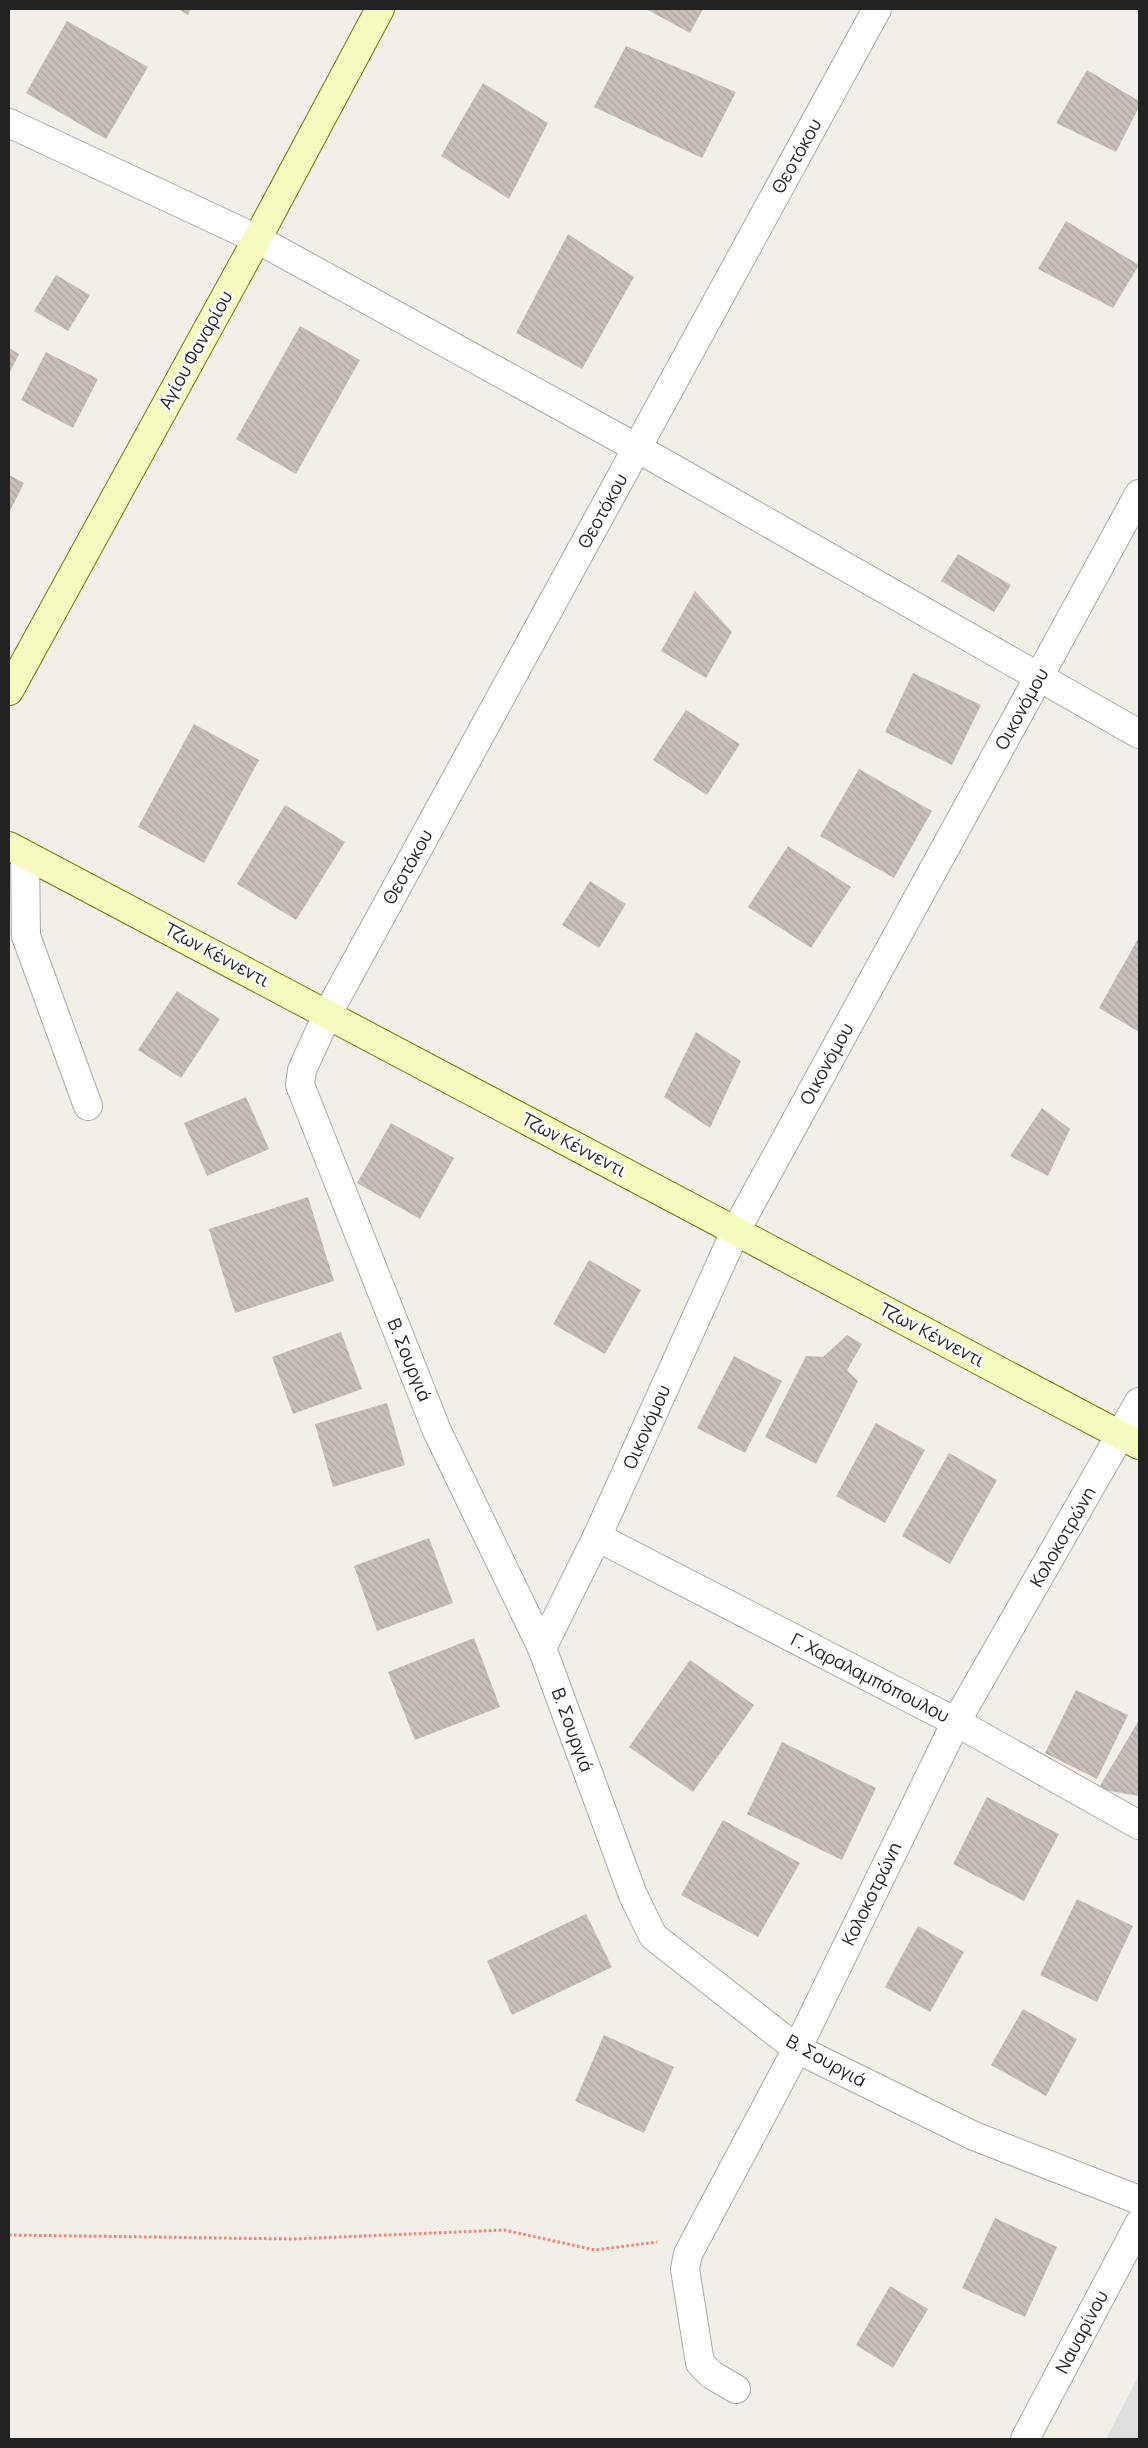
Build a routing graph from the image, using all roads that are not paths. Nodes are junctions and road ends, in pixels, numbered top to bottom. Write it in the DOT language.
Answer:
graph roads {
  1 [pos="380,9"];
  2 [pos="877,9"];
  3 [pos="9,123"];
  4 [pos="257,239"];
  5 [pos="637,448"];
  6 [pos="1139,494"];
  7 [pos="1039,677"];
  8 [pos="9,691"];
  9 [pos="1139,734"];
  10 [pos="17,850"];
  11 [pos="328,1013"];
  12 [pos="88,1106"];
  13 [pos="735,1232"];
  14 [pos="1139,1402"];
  15 [pos="1130,1440"];
  16 [pos="598,1537"];
  17 [pos="542,1648"];
  18 [pos="956,1722"];
  19 [pos="1139,1825"];
  20 [pos="797,2049"];
  21 [pos="1139,2200"];
  22 [pos="1139,2224"];
  23 [pos="736,2389"];
  24 [pos="1025,2439"];
  1 -- 4 [label="street, Αγίου Φαναρίου"];
  2 -- 5 [label="street, Θεοτόκου"];
  3 -- 4 [label="street"];
  4 -- 5 [label="street"];
  4 -- 8 [label="street, Αγίου Φαναρίου"];
  5 -- 7 [label="street"];
  5 -- 11 [label="street, Θεοτόκου"];
  6 -- 7 [label="street, Οικονόμου"];
  7 -- 9 [label="street"];
  7 -- 13 [label="street, Οικονόμου"];
  10 -- 11 [label="street, Τζων Κέννεντι"];
  10 -- 12 [label="street"];
  11 -- 13 [label="street, Τζων Κέννεντι"];
  11 -- 17 [label="street, Β. Σουργιά"];
  13 -- 15 [label="street, Τζων Κέννεντι"];
  13 -- 16 [label="street, Οικονόμου"];
  14 -- 15 [label="street, Κολοκοτρώνη"];
  15 -- 18 [label="street, Κολοκοτρώνη"];
  16 -- 17 [label="street, Οικονόμου"];
  16 -- 18 [label="street, Γ. Χαραλαμπόπουλου"];
  17 -- 20 [label="street, Β. Σουργιά"];
  18 -- 19 [label="street, Γ. Χαραλαμπόπουλου"];
  18 -- 20 [label="street, Κολοκοτρώνη"];
  20 -- 21 [label="street, Β. Σουργιά"];
  20 -- 23 [label="street, Κολοκοτρώνη"];
  22 -- 24 [label="street, Ναυαρίνου"];
}
